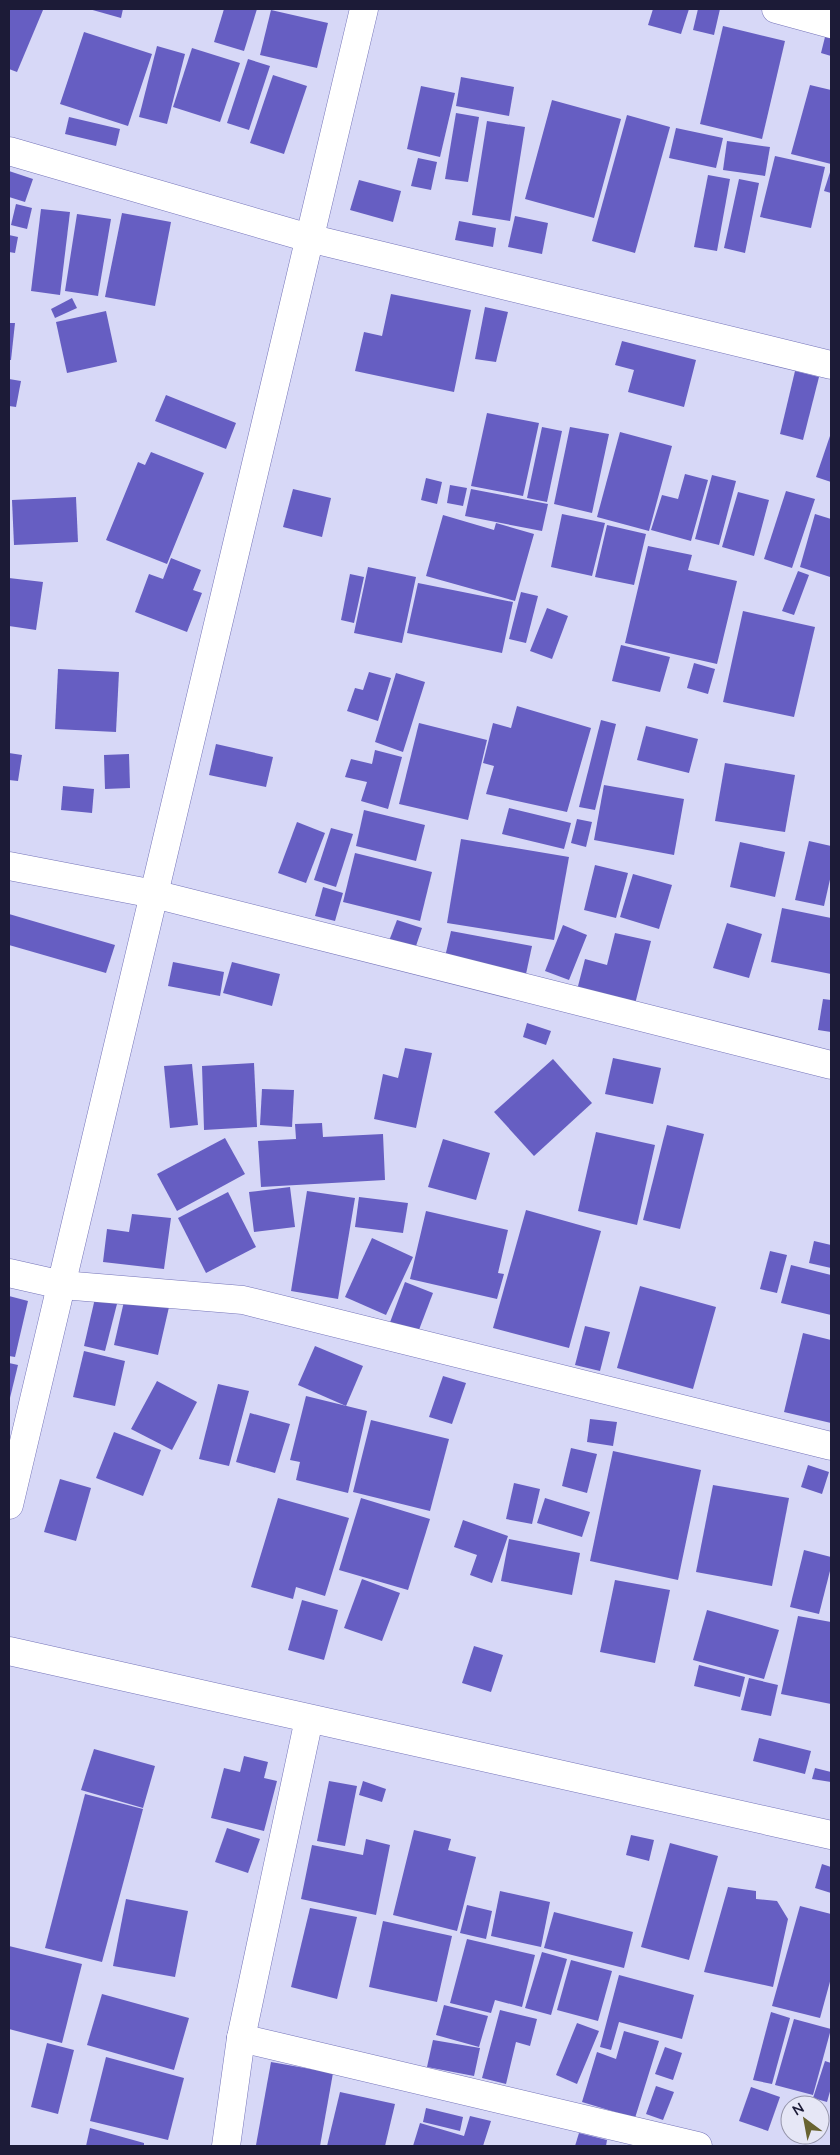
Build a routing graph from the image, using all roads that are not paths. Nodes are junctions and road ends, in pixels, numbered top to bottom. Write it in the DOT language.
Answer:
graph roads {
  1 [pos="364,9"];
  2 [pos="776,9"];
  3 [pos="831,24"];
  4 [pos="9,151"];
  5 [pos="309,238"];
  6 [pos="831,365"];
  7 [pos="9,866"];
  8 [pos="154,894"];
  9 [pos="831,1065"];
  10 [pos="9,1273"];
  11 [pos="62,1285"];
  12 [pos="831,1446"];
  13 [pos="9,1505"];
  14 [pos="9,1651"];
  15 [pos="309,1719"];
  16 [pos="831,1835"];
  17 [pos="241,2038"];
  18 [pos="226,2146"];
  19 [pos="698,2146"];
  1 -- 5 [label="street"];
  2 -- 3 [label="street"];
  4 -- 5 [label="street"];
  5 -- 6 [label="street"];
  5 -- 8 [label="street"];
  7 -- 8 [label="street"];
  8 -- 9 [label="street"];
  8 -- 11 [label="street"];
  10 -- 11 [label="street"];
  11 -- 12 [label="street"];
  11 -- 13 [label="street"];
  14 -- 15 [label="street"];
  15 -- 16 [label="street"];
  15 -- 17 [label="street"];
  17 -- 18 [label="street"];
  17 -- 19 [label="street"];
}
